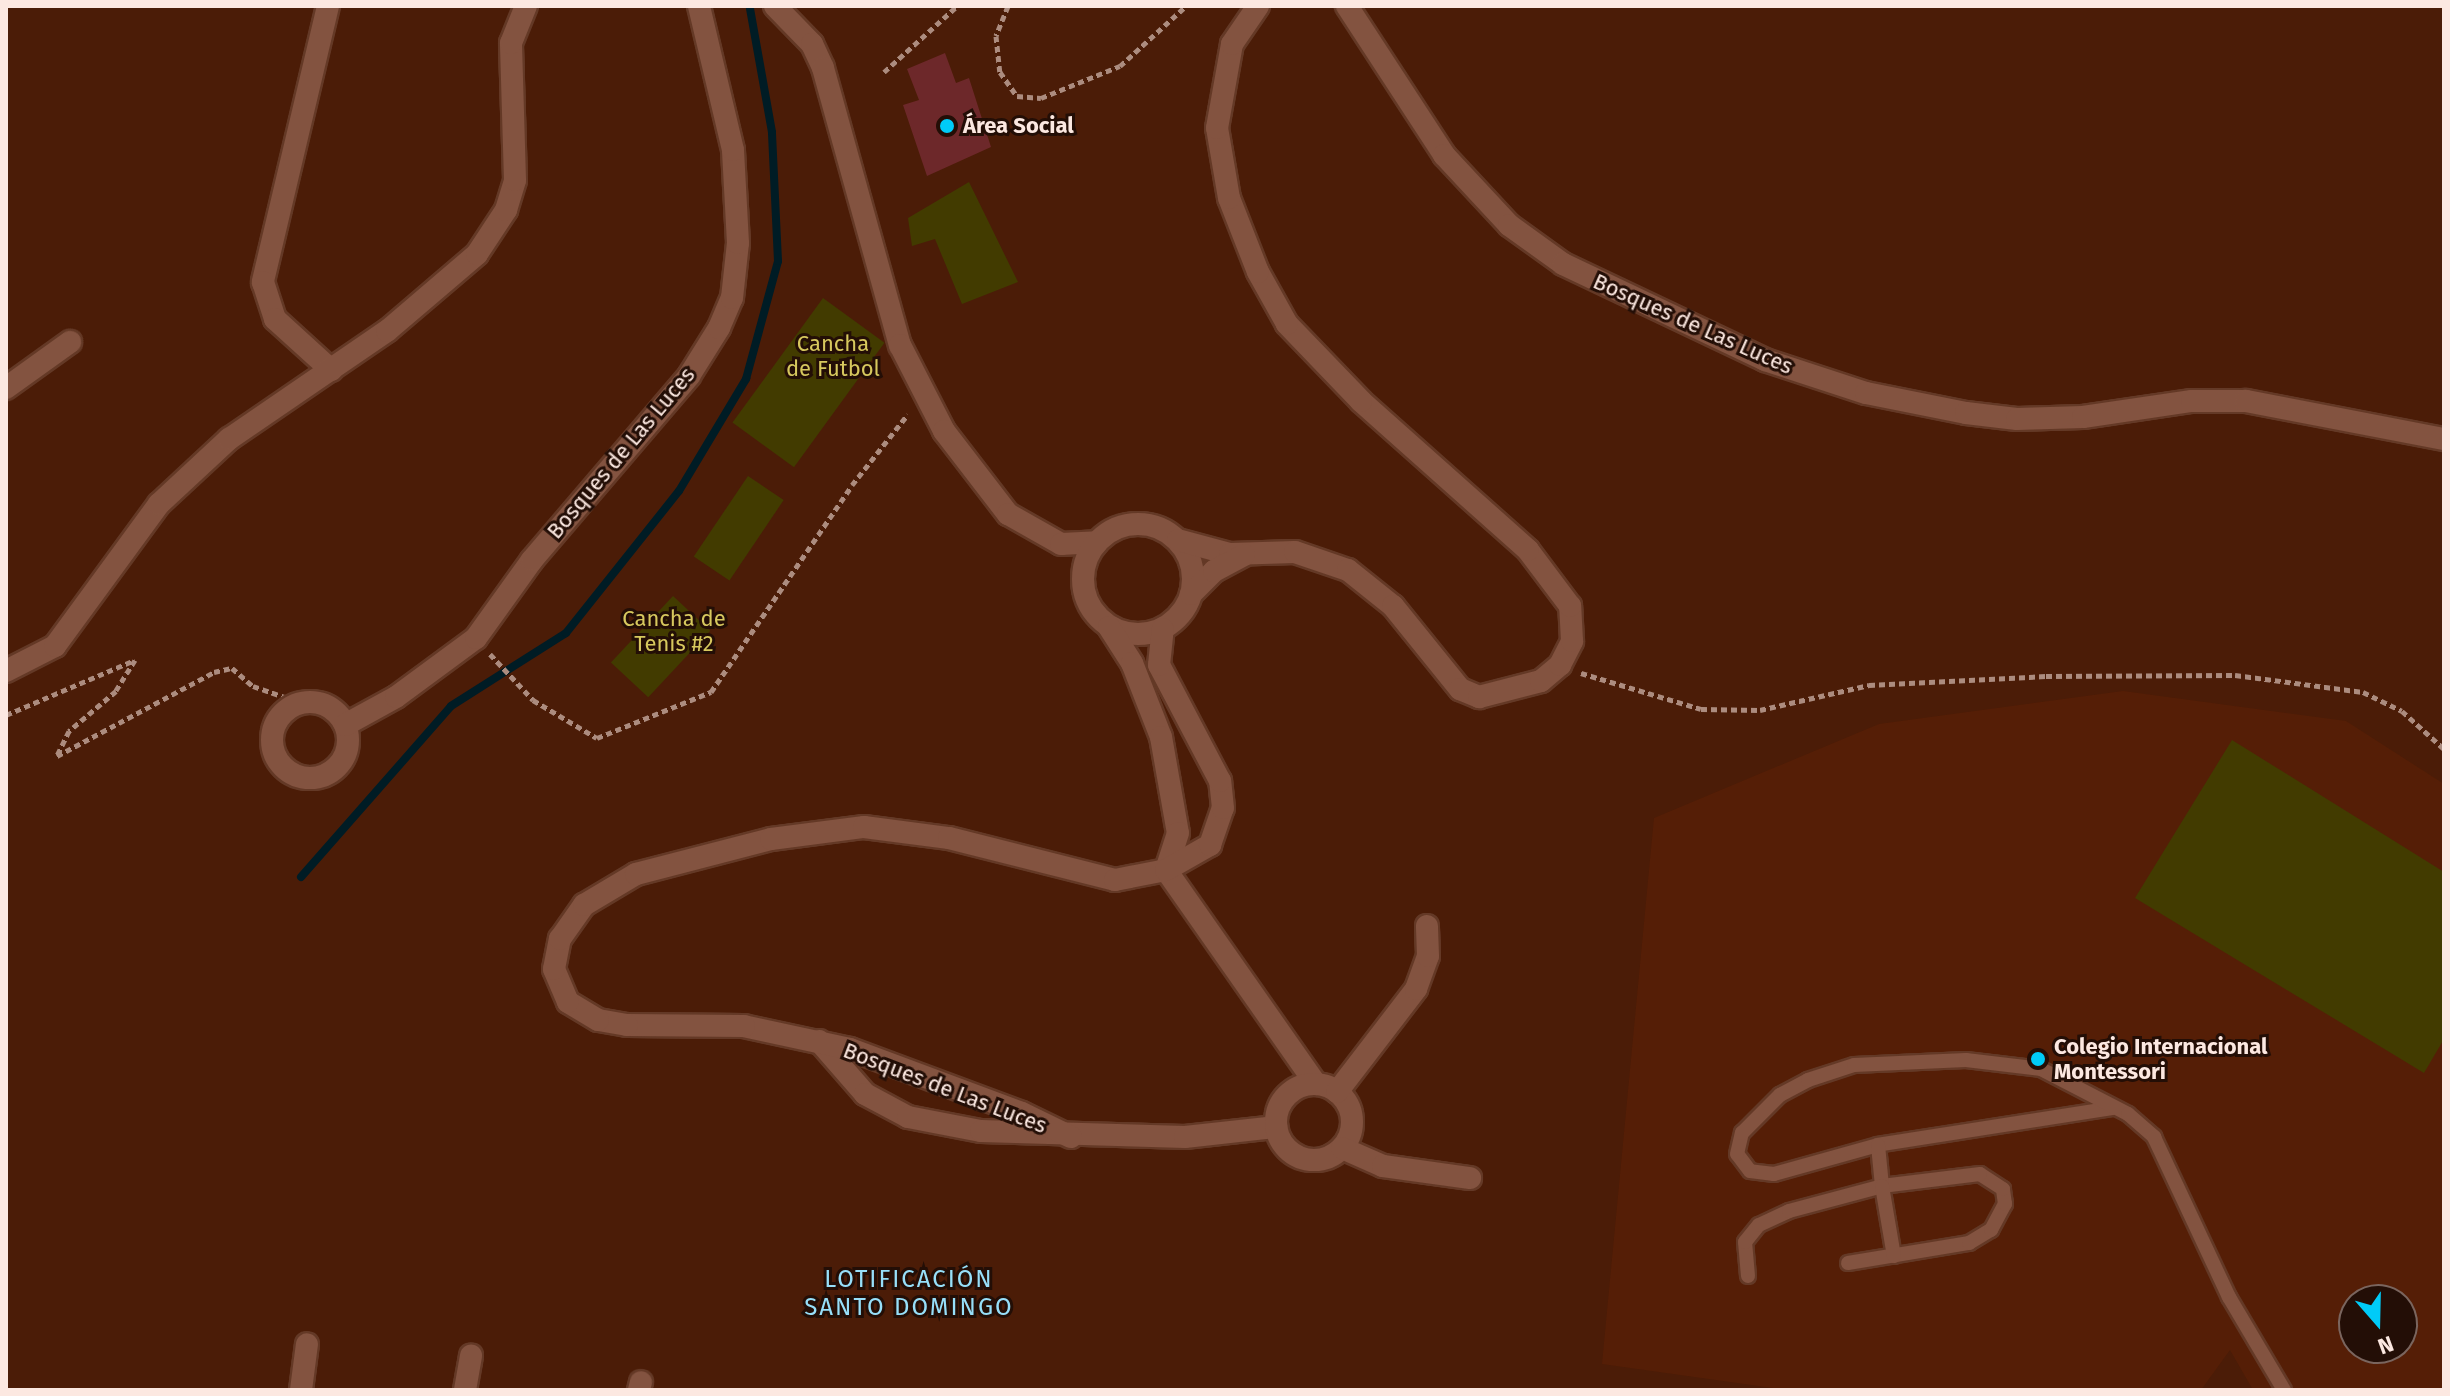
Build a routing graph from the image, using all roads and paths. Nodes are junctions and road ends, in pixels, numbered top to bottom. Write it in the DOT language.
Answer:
graph roads {
  1 [pos="328,6"];
  2 [pos="526,6"];
  3 [pos="699,6"];
  4 [pos="775,6"];
  5 [pos="957,6"];
  6 [pos="1008,6"];
  7 [pos="1186,6"];
  8 [pos="1258,6"];
  9 [pos="1347,6"];
  10 [pos="884,72"];
  11 [pos="70,342"];
  12 [pos="331,370"];
  13 [pos="6,388"];
  14 [pos="926,397"];
  15 [pos="2444,439"];
  16 [pos="1050,540"];
  17 [pos="1178,540"];
  18 [pos="1097,542"];
  19 [pos="1249,553"];
  20 [pos="1082,583"];
  21 [pos="1191,594"];
  22 [pos="1109,627"];
  23 [pos="1163,629"];
  24 [pos="487,650"];
  25 [pos="1560,665"];
  26 [pos="6,671"];
  27 [pos="302,703"];
  28 [pos="6,715"];
  29 [pos="345,725"];
  30 [pos="2444,749"];
  31 [pos="1166,870"];
  32 [pos="1427,926"];
  33 [pos="819,1041"];
  34 [pos="1327,1088"];
  35 [pos="2113,1108"];
  36 [pos="1276,1127"];
  37 [pos="1071,1137"];
  38 [pos="1878,1145"];
  39 [pos="1342,1148"];
  40 [pos="1470,1178"];
  41 [pos="1882,1186"];
  42 [pos="1894,1256"];
  43 [pos="1848,1263"];
  44 [pos="1748,1276"];
  45 [pos="307,1344"];
  46 [pos="471,1356"];
  47 [pos="301,1390"];
  48 [pos="465,1390"];
  49 [pos="2284,1390"];
  1 -- 12 [label="street"];
  2 -- 12 [label="street"];
  3 -- 29 [label="street, Bosques de Las Luces"];
  4 -- 14 [label="street"];
  5 -- 10 [label="path"];
  6 -- 7 [label="path"];
  8 -- 25 [label="street"];
  9 -- 15 [label="street, Bosques de Las Luces"];
  11 -- 13 [label="street"];
  12 -- 26 [label="street"];
  14 -- 16 [label="street"];
  14 -- 24 [label="path"];
  16 -- 18 [label="street"];
  16 -- 20 [label="street"];
  17 -- 18 [label="street"];
  17 -- 19 [label="street"];
  17 -- 21 [label="street"];
  18 -- 20 [label="street"];
  19 -- 21 [label="street"];
  19 -- 25 [label="street"];
  20 -- 22 [label="street"];
  21 -- 23 [label="street"];
  22 -- 23 [label="street"];
  22 -- 31 [label="street"];
  23 -- 31 [label="street, Bosques de Las Luces"];
  25 -- 30 [label="path"];
  27 -- 28 [label="path"];
  27 -- 29 [label="street"];
  27 -- 29 [label="street"];
  31 -- 33 [label="street, Bosques de Las Luces"];
  31 -- 34 [label="street"];
  32 -- 34 [label="street"];
  33 -- 37 [label="street, Bosques de Las Luces"];
  33 -- 37 [label="street, Bosques de Las Luces"];
  34 -- 36 [label="street"];
  34 -- 39 [label="street"];
  35 -- 38 [label="lane"];
  35 -- 38 [label="lane"];
  35 -- 49 [label="lane"];
  36 -- 37 [label="street, Bosques de Las Luces"];
  36 -- 39 [label="street"];
  38 -- 41 [label="lane"];
  39 -- 40 [label="street"];
  41 -- 42 [label="lane"];
  41 -- 42 [label="lane"];
  41 -- 44 [label="lane"];
  42 -- 43 [label="lane"];
  45 -- 47 [label="street"];
  46 -- 48 [label="street"];
}
